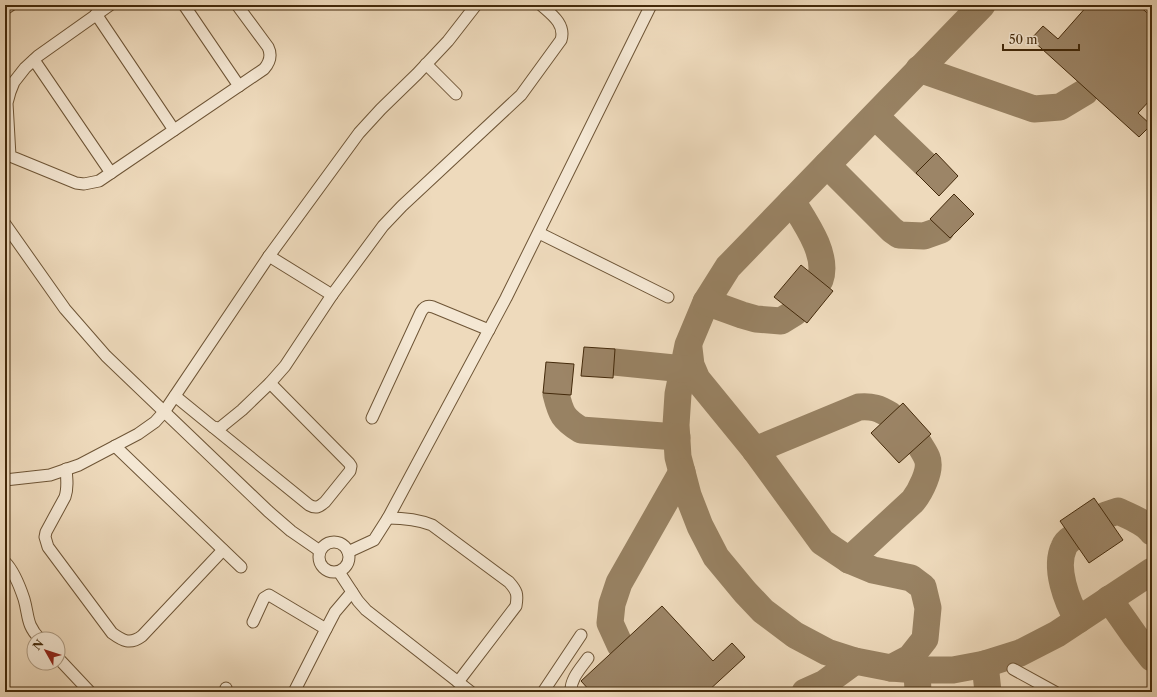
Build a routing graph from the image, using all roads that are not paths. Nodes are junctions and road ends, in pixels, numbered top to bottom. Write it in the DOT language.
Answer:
graph roads {
  1 [pos="11,5"];
  2 [pos="110,5"];
  3 [pos="184,5"];
  4 [pos="237,5"];
  5 [pos="476,5"];
  6 [pos="541,5"];
  7 [pos="651,5"];
  8 [pos="5,9"];
  9 [pos="96,14"];
  10 [pos="34,60"];
  11 [pos="426,64"];
  12 [pos="239,86"];
  13 [pos="456,94"];
  14 [pos="174,130"];
  15 [pos="7,157"];
  16 [pos="111,173"];
  17 [pos="5,224"];
  18 [pos="539,233"];
  19 [pos="269,256"];
  20 [pos="332,295"];
  21 [pos="668,297"];
  22 [pos="489,330"];
  23 [pos="270,383"];
  24 [pos="175,396"];
  25 [pos="164,412"];
  26 [pos="372,418"];
  27 [pos="213,427"];
  28 [pos="115,446"];
  29 [pos="66,469"];
  30 [pos="5,480"];
  31 [pos="388,518"];
  32 [pos="223,550"];
  33 [pos="320,551"];
  34 [pos="348,552"];
  35 [pos="5,562"];
  36 [pos="241,567"];
  37 [pos="339,572"];
  38 [pos="352,592"];
  39 [pos="253,622"];
  40 [pos="326,629"];
  41 [pos="34,631"];
  42 [pos="581,635"];
  43 [pos="588,658"];
  44 [pos="66,666"];
  45 [pos="1013,669"];
  46 [pos="458,682"];
  47 [pos="90,692"];
  48 [pos="294,692"];
  49 [pos="471,692"];
  50 [pos="542,692"];
  51 [pos="571,692"];
  52 [pos="1056,692"];
  1 -- 8 [label="street"];
  2 -- 9 [label="street"];
  3 -- 12 [label="street"];
  4 -- 12 [label="street"];
  5 -- 11 [label="street"];
  6 -- 20 [label="street"];
  7 -- 18 [label="street"];
  9 -- 10 [label="street"];
  9 -- 14 [label="street"];
  10 -- 15 [label="street"];
  10 -- 16 [label="street"];
  11 -- 13 [label="street"];
  11 -- 19 [label="street"];
  12 -- 14 [label="street"];
  14 -- 16 [label="street"];
  15 -- 16 [label="street"];
  17 -- 25 [label="street"];
  18 -- 21 [label="street"];
  18 -- 22 [label="street"];
  19 -- 20 [label="street"];
  19 -- 24 [label="street"];
  20 -- 23 [label="street"];
  22 -- 26 [label="street"];
  22 -- 31 [label="street"];
  23 -- 27 [label="street"];
  23 -- 27 [label="street"];
  24 -- 25 [label="street"];
  24 -- 27 [label="street"];
  25 -- 28 [label="street"];
  25 -- 33 [label="street"];
  28 -- 29 [label="street"];
  28 -- 32 [label="street"];
  29 -- 30 [label="street"];
  29 -- 32 [label="street"];
  31 -- 34 [label="street"];
  31 -- 46 [label="street"];
  32 -- 36 [label="street"];
  33 -- 34 [label="street"];
  33 -- 37 [label="street"];
  34 -- 37 [label="street"];
  35 -- 41 [label="street"];
  37 -- 38 [label="street"];
  38 -- 40 [label="street"];
  38 -- 46 [label="street"];
  39 -- 40 [label="street"];
  40 -- 48 [label="street"];
  42 -- 50 [label="street"];
  43 -- 51 [label="street"];
  44 -- 47 [label="street"];
  45 -- 52 [label="street"];
  46 -- 49 [label="street"];
}
